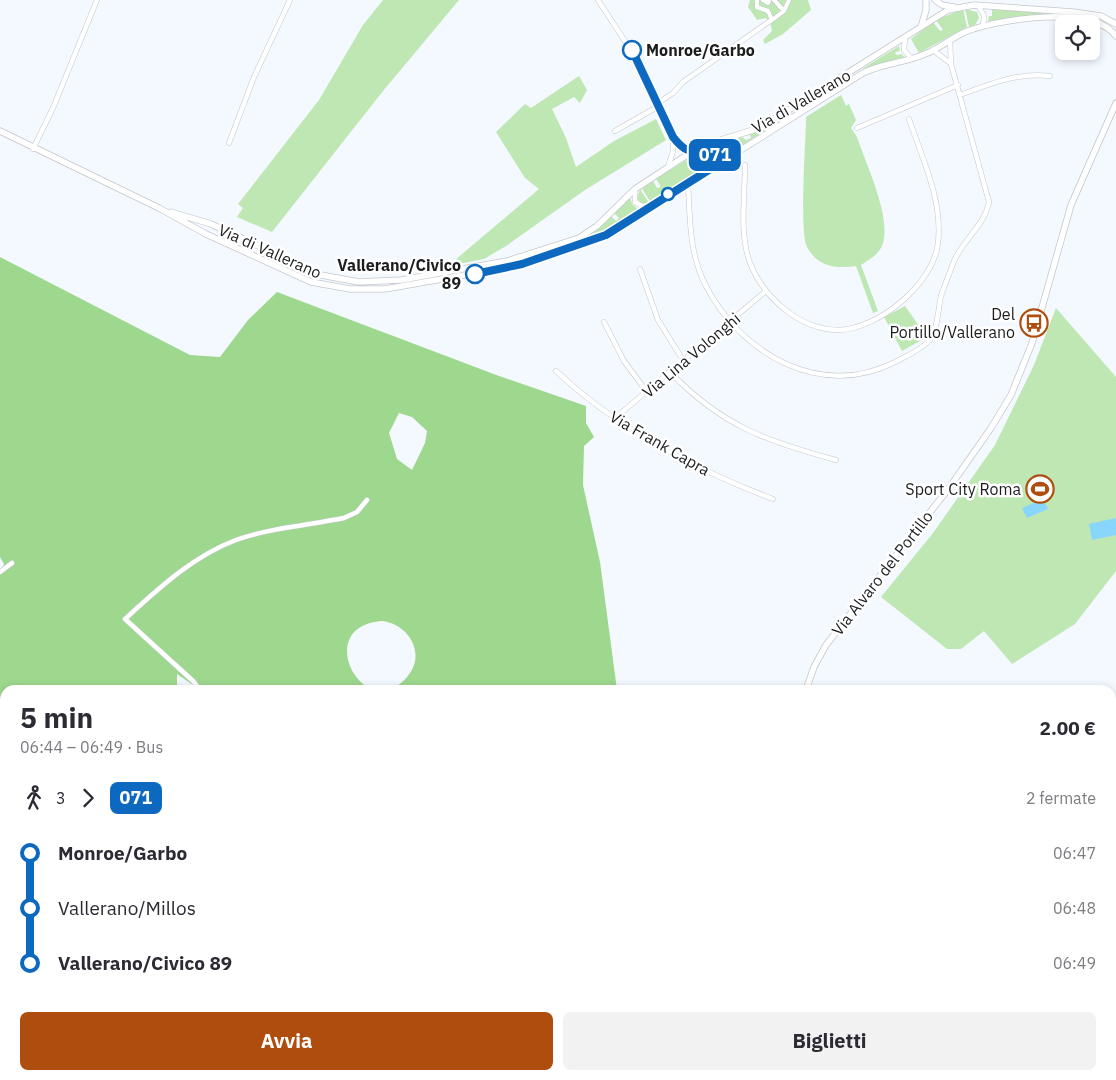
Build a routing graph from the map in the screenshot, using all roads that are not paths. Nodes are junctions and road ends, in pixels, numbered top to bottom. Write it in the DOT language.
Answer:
graph roads {
  1 [pos="96,0"];
  2 [pos="290,0"];
  3 [pos="598,0"];
  4 [pos="757,0"];
  5 [pos="763,0"];
  6 [pos="769,0"];
  7 [pos="774,0"];
  8 [pos="790,0"];
  9 [pos="926,0"];
  10 [pos="935,0"];
  11 [pos="978,5"];
  12 [pos="956,8"];
  13 [pos="784,11"];
  14 [pos="771,21"];
  15 [pos="1116,24"];
  16 [pos="983,26"];
  17 [pos="921,27"];
  18 [pos="1116,36"];
  19 [pos="905,38"];
  20 [pos="950,40"];
  21 [pos="933,50"];
  22 [pos="911,58"];
  23 [pos="951,64"];
  24 [pos="1050,76"];
  25 [pos="958,85"];
  26 [pos="960,95"];
  27 [pos="1116,103"];
  28 [pos="658,104"];
  29 [pos="909,119"];
  30 [pos="857,128"];
  31 [pos="0,131"];
  32 [pos="615,132"];
  33 [pos="673,137"];
  34 [pos="229,143"];
  35 [pos="705,145"];
  36 [pos="33,148"];
  37 [pos="693,151"];
  38 [pos="745,165"];
  39 [pos="715,166"];
  40 [pos="668,167"];
  41 [pos="688,181"];
  42 [pos="635,189"];
  43 [pos="159,208"];
  44 [pos="646,208"];
  45 [pos="640,269"];
  46 [pos="766,291"];
  47 [pos="604,322"];
  48 [pos="729,322"];
  49 [pos="684,360"];
  50 [pos="556,371"];
  51 [pos="670,372"];
  52 [pos="647,392"];
  53 [pos="615,418"];
  54 [pos="836,460"];
  55 [pos="773,499"];
  56 [pos="367,500"];
  57 [pos="12,563"];
  58 [pos="0,572"];
  59 [pos="196,685"];
  60 [pos="808,685"];
  1 -- 36 [label="street"];
  2 -- 34 [label="street"];
  3 -- 28 [label="street"];
  4 -- 14 [label="street"];
  5 -- 6 [label="street"];
  7 -- 13 [label="street"];
  8 -- 13 [label="street"];
  9 -- 17 [label="street"];
  10 -- 12 [label="street"];
  11 -- 12 [label="street, Via di Vallerano"];
  11 -- 15 [label="street, Via di Vallerano"];
  11 -- 16 [label="street"];
  12 -- 17 [label="street, Via di Vallerano"];
  13 -- 14 [label="street"];
  14 -- 28 [label="street"];
  16 -- 18 [label="street, Via di Vallerano"];
  16 -- 20 [label="street, Via di Vallerano"];
  17 -- 19 [label="street, Via di Vallerano"];
  19 -- 22 [label="street"];
  19 -- 35 [label="street, Via di Vallerano"];
  20 -- 21 [label="street, Via di Vallerano"];
  20 -- 23 [label="street"];
  21 -- 22 [label="street, Via di Vallerano"];
  21 -- 23 [label="street"];
  22 -- 39 [label="street, Via di Vallerano"];
  23 -- 25 [label="street"];
  24 -- 26 [label="street"];
  25 -- 26 [label="street"];
  25 -- 30 [label="street"];
  26 -- 48 [label="street"];
  27 -- 60 [label="street, Via Alvaro del Portillo"];
  28 -- 32 [label="street"];
  28 -- 33 [label="street"];
  29 -- 46 [label="street"];
  31 -- 36 [label="street, Via di Vallerano"];
  33 -- 37 [label="street"];
  33 -- 40 [label="street"];
  35 -- 37 [label="street, Via di Vallerano"];
  35 -- 39 [label="street"];
  36 -- 43 [label="street, Via di Vallerano"];
  37 -- 40 [label="street, Via di Vallerano"];
  38 -- 46 [label="street"];
  39 -- 41 [label="street, Via di Vallerano"];
  40 -- 42 [label="street, Via di Vallerano"];
  41 -- 44 [label="street, Via di Vallerano"];
  41 -- 48 [label="street"];
  42 -- 43 [label="street, Via di Vallerano"];
  42 -- 44 [label="street"];
  43 -- 44 [label="street, Via di Vallerano"];
  45 -- 49 [label="street"];
  46 -- 48 [label="street, Via Lina Volonghi"];
  47 -- 52 [label="street"];
  48 -- 49 [label="street, Via Lina Volonghi"];
  49 -- 51 [label="street, Via Lina Volonghi"];
  50 -- 53 [label="street, Via Frank Capra"];
  51 -- 52 [label="street, Via Lina Volonghi"];
  51 -- 54 [label="street"];
  52 -- 53 [label="street, Via Lina Volonghi"];
  53 -- 55 [label="street, Via Frank Capra"];
  56 -- 59 [label="street"];
  57 -- 58 [label="street"];
}
